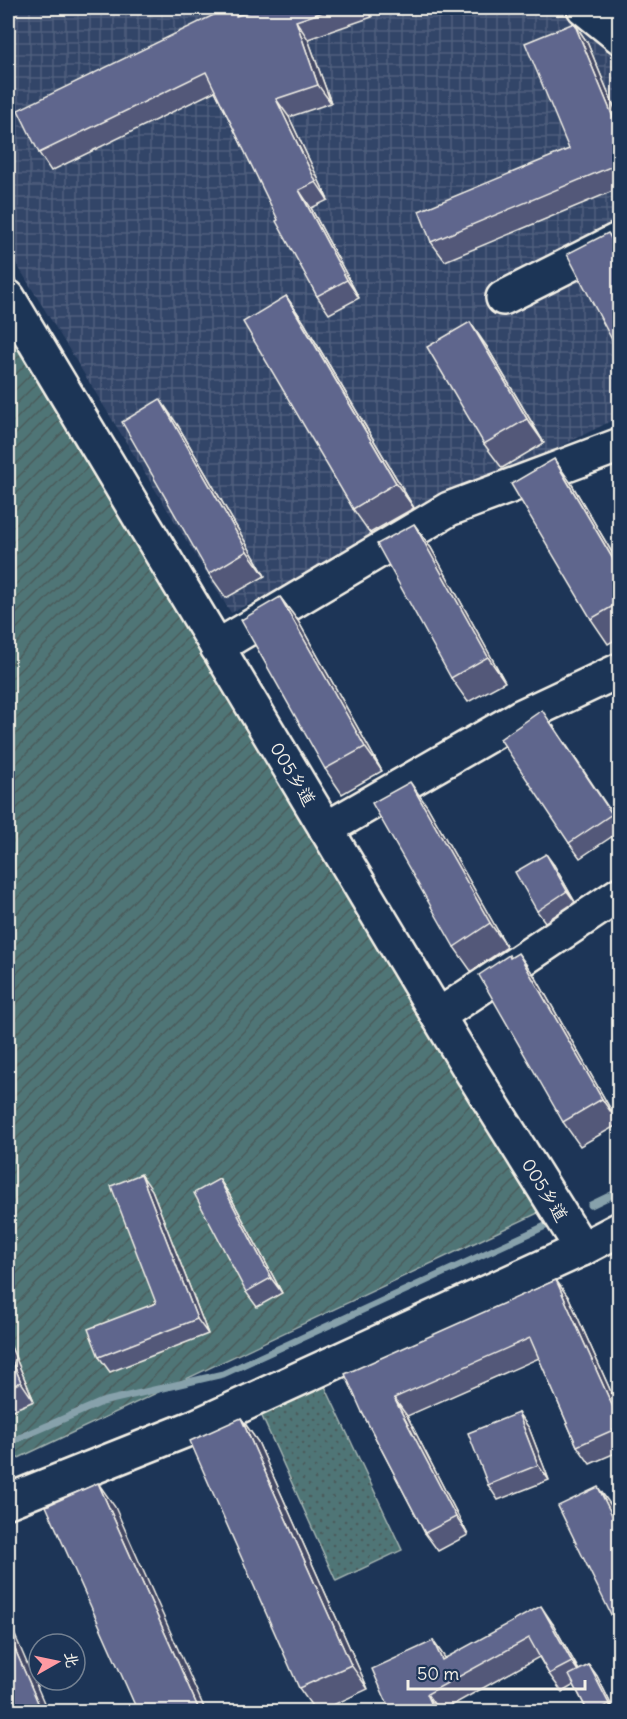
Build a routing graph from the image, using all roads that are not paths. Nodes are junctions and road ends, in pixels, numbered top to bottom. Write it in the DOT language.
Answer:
graph roads {
  1 [pos="584,8"];
  2 [pos="620,37"];
  3 [pos="620,239"];
  4 [pos="8,297"];
  5 [pos="503,298"];
  6 [pos="620,445"];
  7 [pos="217,647"];
  8 [pos="620,670"];
  9 [pos="326,829"];
  10 [pos="620,894"];
  11 [pos="438,1016"];
  12 [pos="620,1230"];
  13 [pos="582,1249"];
  14 [pos="8,1501"];
  1 -- 2 [label="street"];
  3 -- 5 [label="street"];
  4 -- 7 [label="street, 005乡道"];
  6 -- 7 [label="street"];
  7 -- 9 [label="street, 005乡道"];
  8 -- 9 [label="street"];
  9 -- 11 [label="street, 005乡道"];
  10 -- 11 [label="street"];
  11 -- 13 [label="street, 005乡道"];
  12 -- 13 [label="street"];
  13 -- 14 [label="street"];
}
